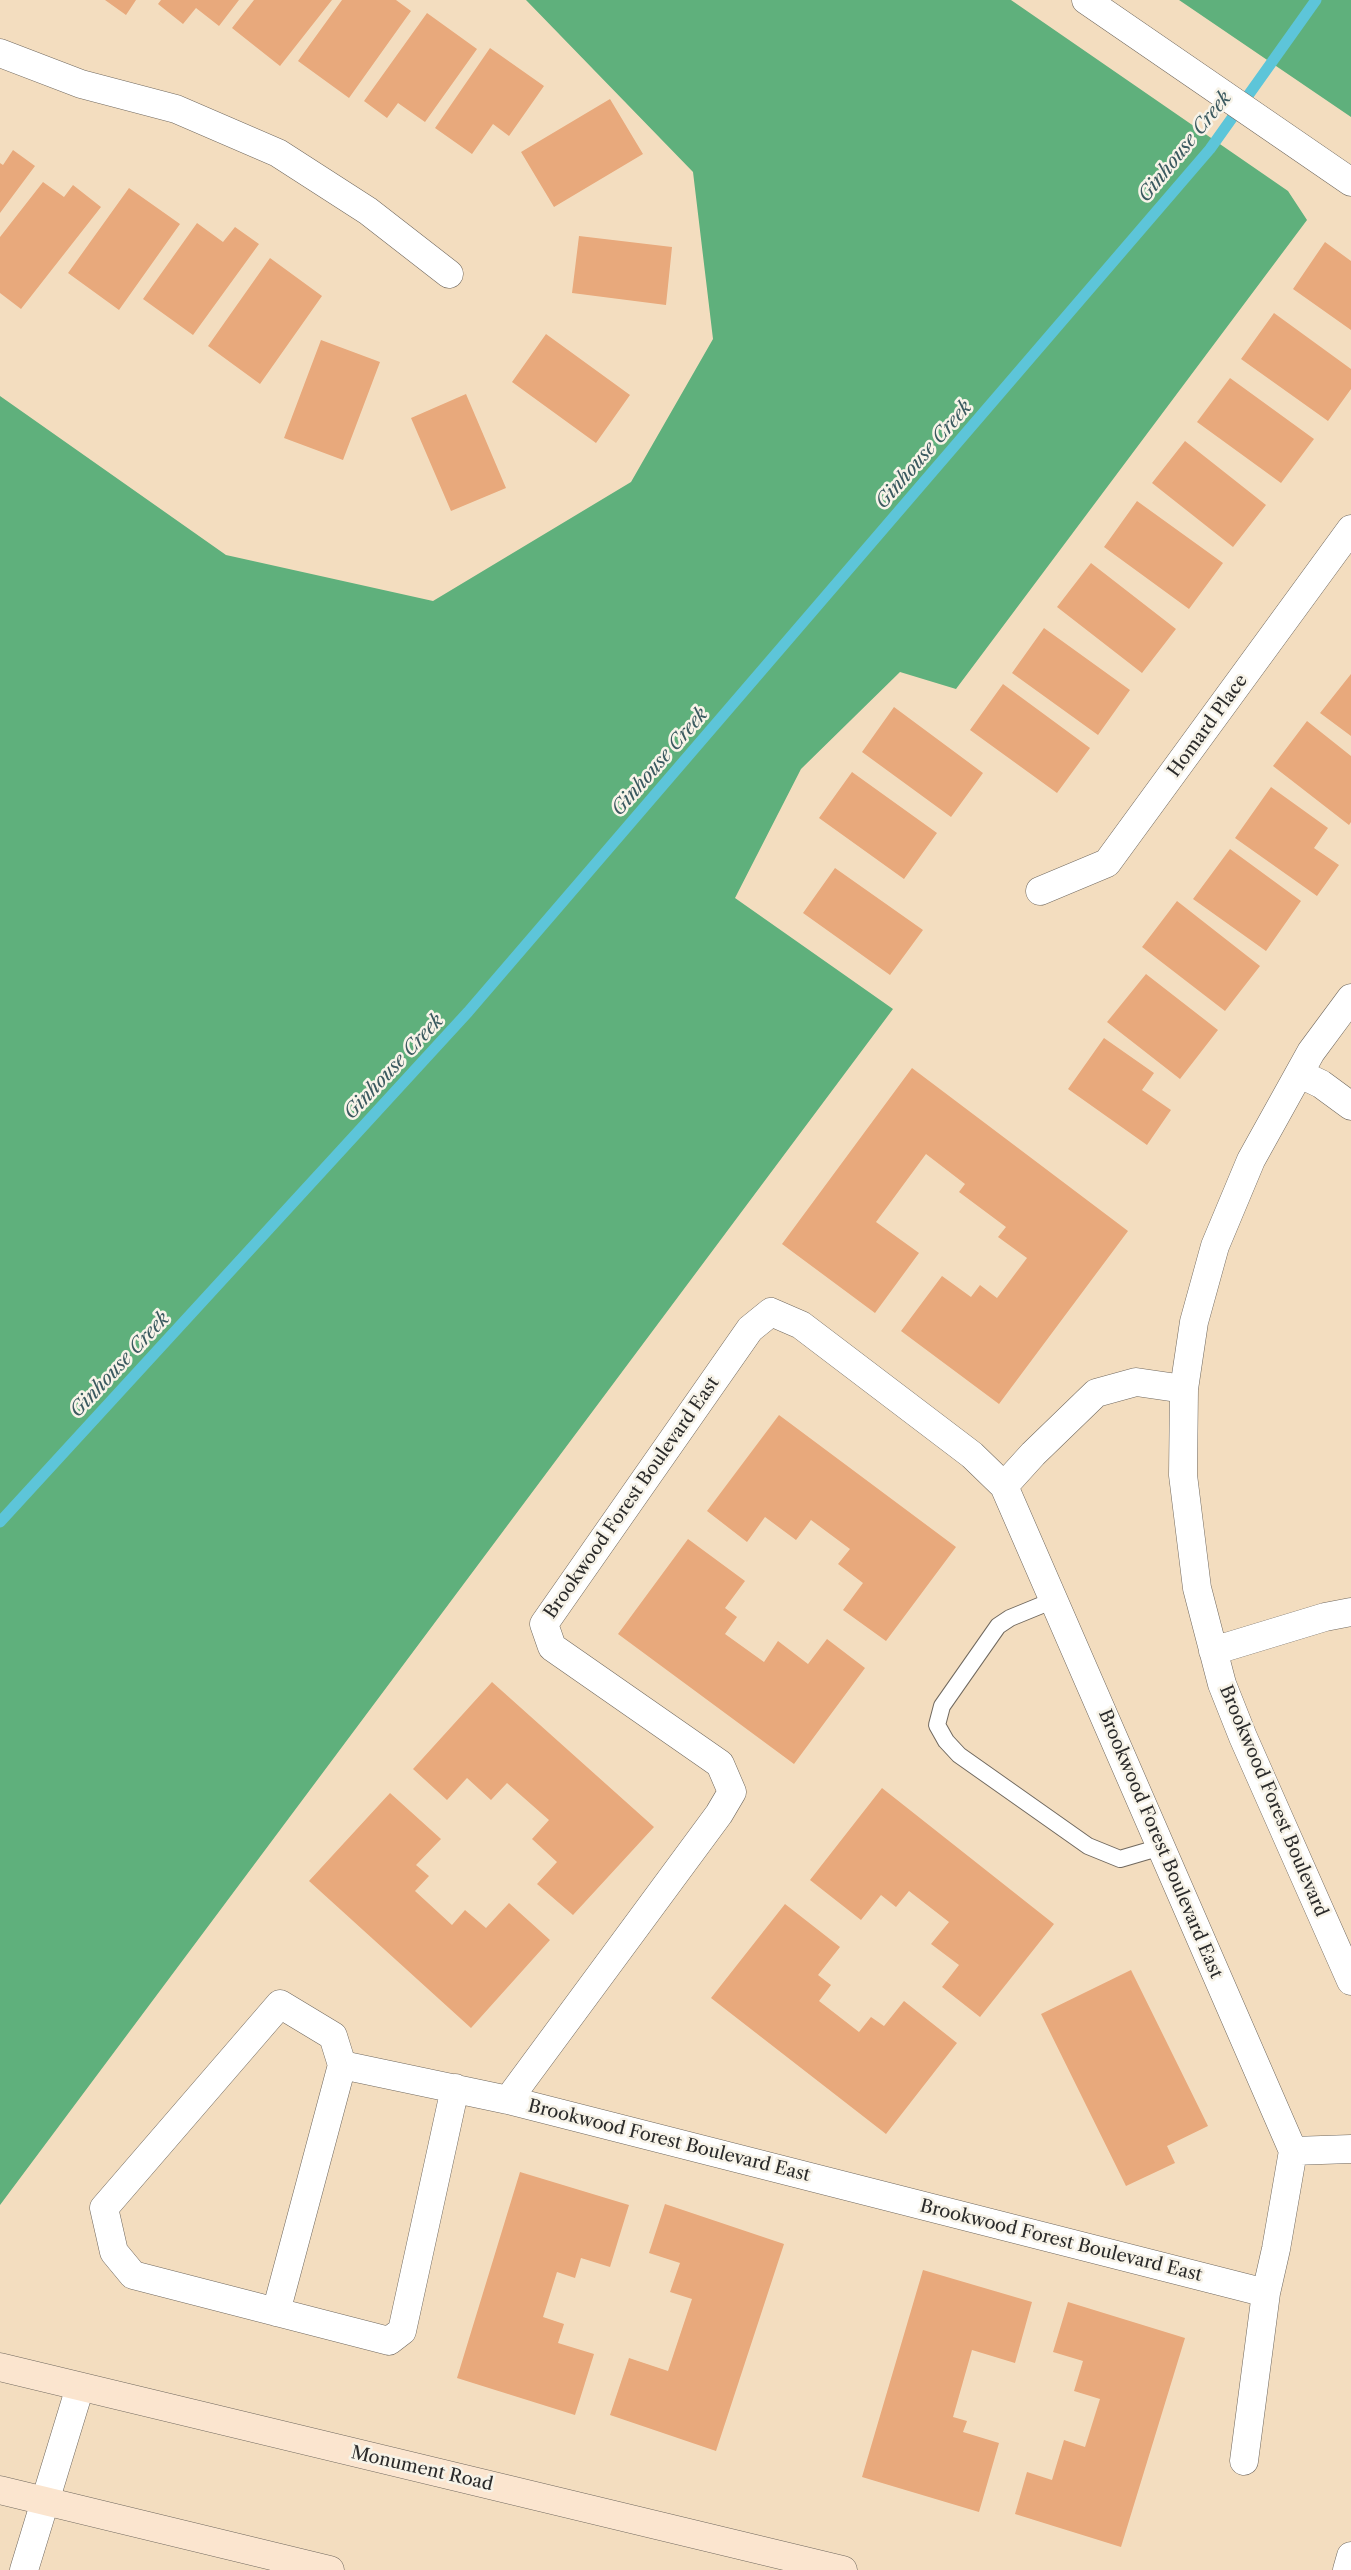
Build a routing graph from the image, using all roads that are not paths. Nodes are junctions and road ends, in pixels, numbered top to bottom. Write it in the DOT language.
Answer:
graph roads {
  1 [pos="1086,0"];
  2 [pos="0,53"];
  3 [pos="1351,182"];
  4 [pos="448,274"];
  5 [pos="1351,529"];
  6 [pos="1040,891"];
  7 [pos="1347,1013"];
  8 [pos="1300,1074"];
  9 [pos="1351,1106"];
  10 [pos="1184,1389"];
  11 [pos="1004,1486"];
  12 [pos="1054,1600"];
  13 [pos="1351,1612"];
  14 [pos="1213,1651"];
  15 [pos="1161,1847"];
  16 [pos="1351,1981"];
  17 [pos="342,2065"];
  18 [pos="455,2088"];
  19 [pos="508,2100"];
  20 [pos="1351,2149"];
  21 [pos="1294,2152"];
  22 [pos="1266,2292"];
  23 [pos="276,2312"];
  24 [pos="0,2367"];
  25 [pos="80,2387"];
  26 [pos="1244,2461"];
  27 [pos="0,2490"];
  28 [pos="45,2501"];
  29 [pos="1351,2556"];
  30 [pos="24,2570"];
  31 [pos="330,2570"];
  32 [pos="843,2570"];
  33 [pos="1347,2570"];
  1 -- 3 [label="street"];
  2 -- 4 [label="street"];
  5 -- 6 [label="street, Homard Place"];
  7 -- 8 [label="street, Brookwood Forest Boulevard"];
  8 -- 9 [label="street"];
  8 -- 10 [label="street, Brookwood Forest Boulevard"];
  10 -- 11 [label="street"];
  10 -- 14 [label="street, Brookwood Forest Boulevard"];
  11 -- 12 [label="street, Brookwood Forest Boulevard East"];
  11 -- 19 [label="street, Brookwood Forest Boulevard East"];
  12 -- 15 [label="street, Brookwood Forest Boulevard East"];
  12 -- 15 [label="lane"];
  13 -- 14 [label="street"];
  14 -- 16 [label="street, Brookwood Forest Boulevard"];
  15 -- 21 [label="street, Brookwood Forest Boulevard East"];
  17 -- 18 [label="street"];
  17 -- 23 [label="street"];
  17 -- 23 [label="street"];
  18 -- 19 [label="street"];
  18 -- 23 [label="street"];
  19 -- 22 [label="street, Brookwood Forest Boulevard East"];
  20 -- 21 [label="street"];
  21 -- 22 [label="street"];
  22 -- 26 [label="street"];
  24 -- 25 [label="main road, Monument Road"];
  25 -- 28 [label="street"];
  25 -- 32 [label="main road, Monument Road"];
  27 -- 28 [label="main road"];
  28 -- 30 [label="street"];
  28 -- 31 [label="main road"];
  29 -- 33 [label="street"];
}
